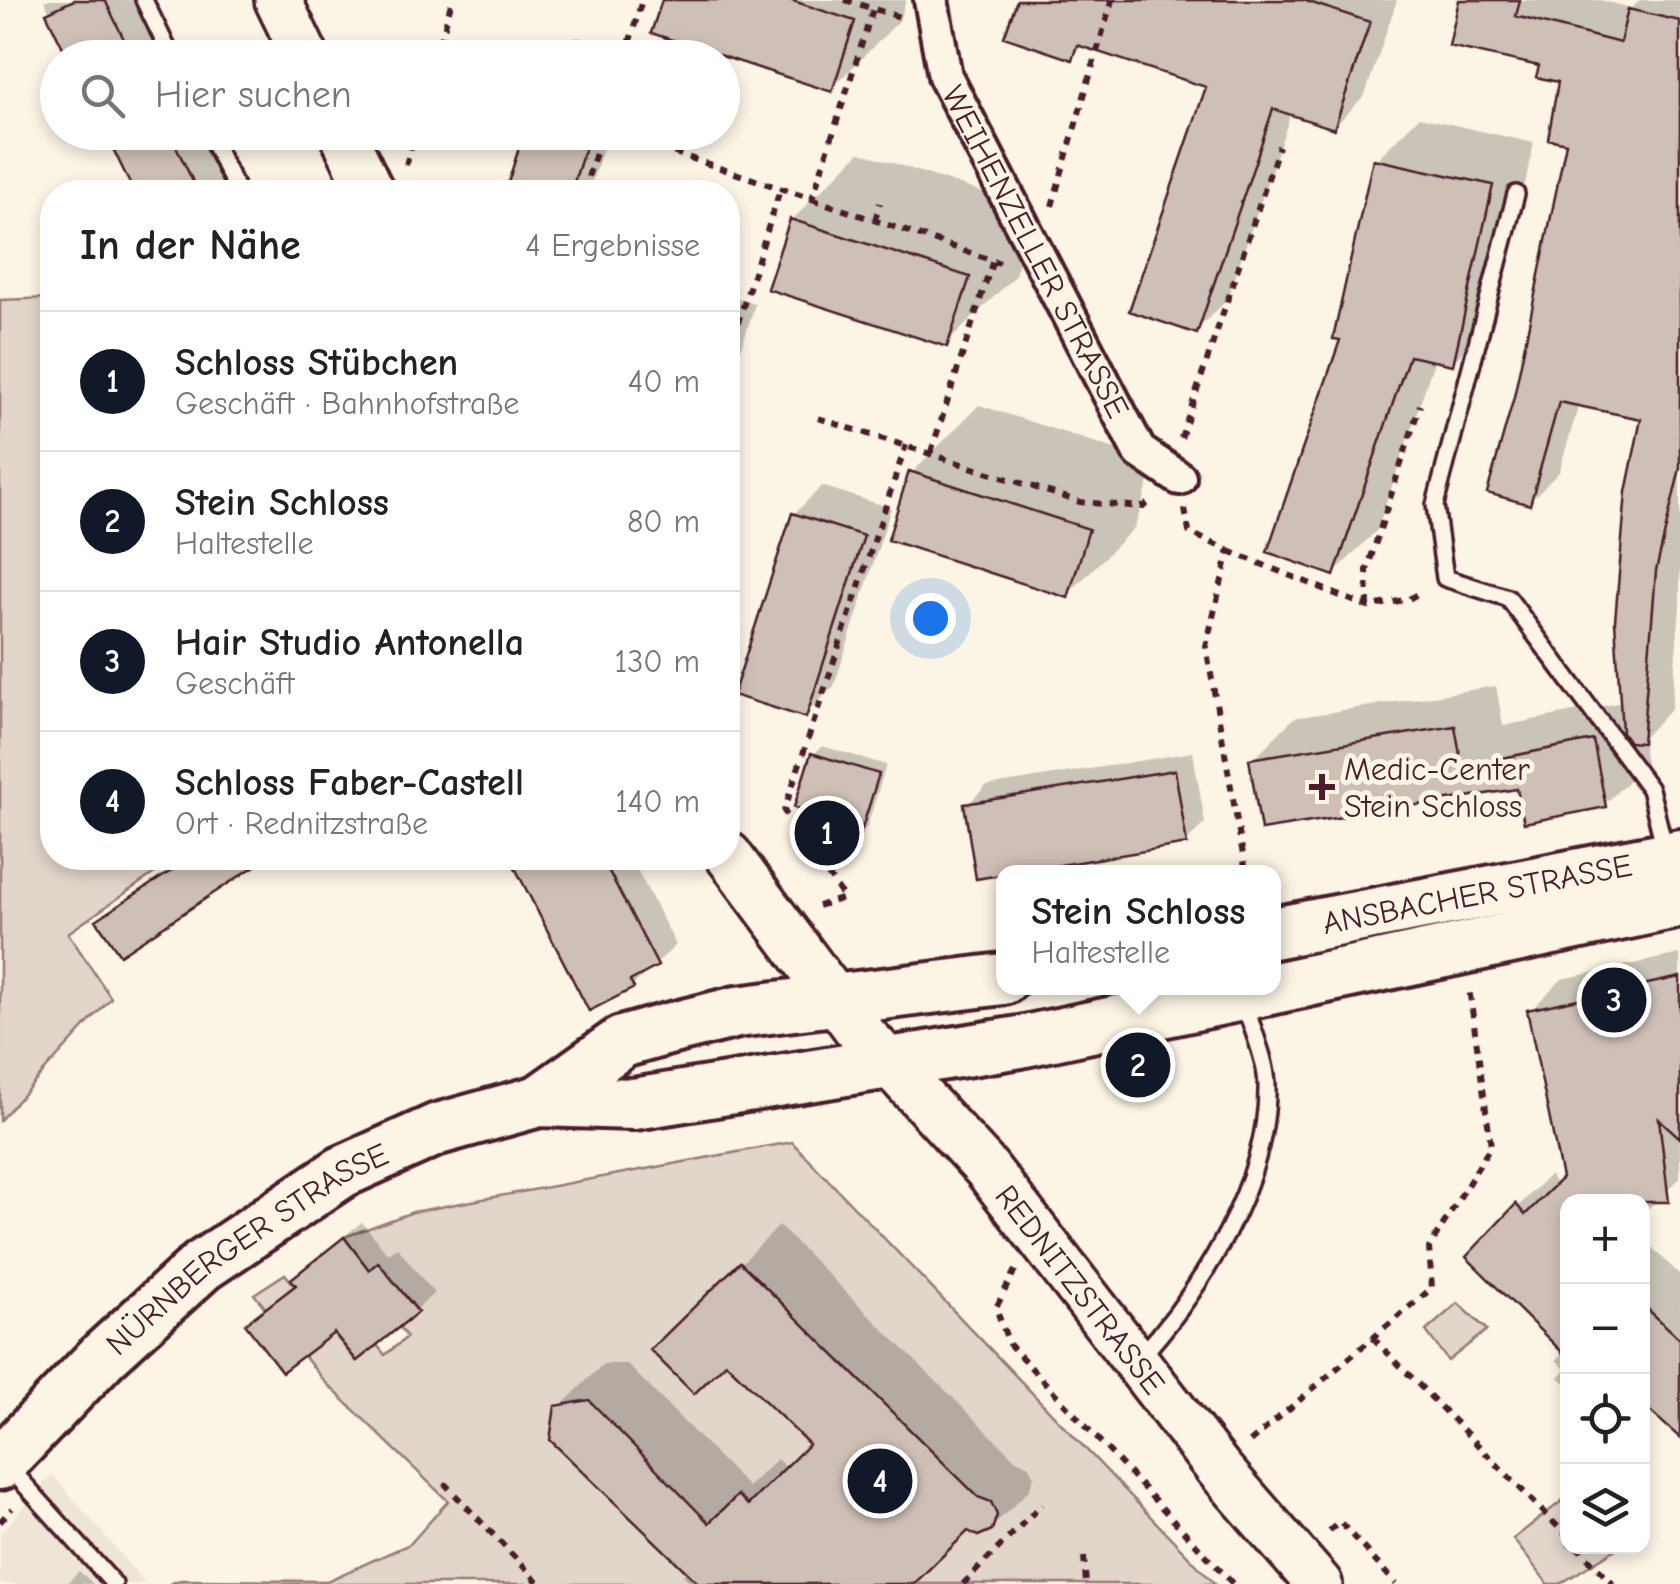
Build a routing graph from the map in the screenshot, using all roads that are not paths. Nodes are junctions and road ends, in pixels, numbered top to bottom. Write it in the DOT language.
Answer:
graph roads {
  1 [pos="144,0"];
  2 [pos="278,0"];
  3 [pos="933,13"];
  4 [pos="163,40"];
  5 [pos="297,40"];
  6 [pos="217,150"];
  7 [pos="351,150"];
  8 [pos="232,180"];
  9 [pos="366,180"];
  10 [pos="1516,194"];
  11 [pos="1179,478"];
  12 [pos="737,870"];
  13 [pos="1676,872"];
  14 [pos="1281,932"];
  15 [pos="996,980"];
  16 [pos="1281,990"];
  17 [pos="1257,995"];
  18 [pos="1243,998"];
  19 [pos="836,1000"];
  20 [pos="886,1062"];
  21 [pos="539,1101"];
  22 [pos="1137,1361"];
  23 [pos="1,1462"];
  24 [pos="114,1584"];
  25 [pos="1319,1584"];
  1 -- 4 [label="lane"];
  2 -- 5 [label="main road"];
  3 -- 11 [label="street, WEIHENZELLER STRASSE"];
  6 -- 8 [label="lane"];
  7 -- 9 [label="main road"];
  10 -- 13 [label="lane"];
  12 -- 19 [label="main road, REDNITZSTRASSE"];
  13 -- 14 [label="main road, ANSBACHER STRASSE"];
  13 -- 16 [label="main road, ANSBACHER STRASSE"];
  15 -- 19 [label="main road"];
  17 -- 18 [label="main road, ANSBACHER STRASSE"];
  18 -- 20 [label="main road, ANSBACHER STRASSE"];
  18 -- 22 [label="lane"];
  19 -- 20 [label="main road, REDNITZSTRASSE"];
  19 -- 21 [label="main road, NÜRNBERGER STRASSE"];
  20 -- 21 [label="main road, NÜRNBERGER STRASSE"];
  20 -- 22 [label="main road, REDNITZSTRASSE"];
  21 -- 23 [label="main road, NÜRNBERGER STRASSE"];
  22 -- 25 [label="main road, REDNITZSTRASSE"];
  23 -- 24 [label="lane"];
}
